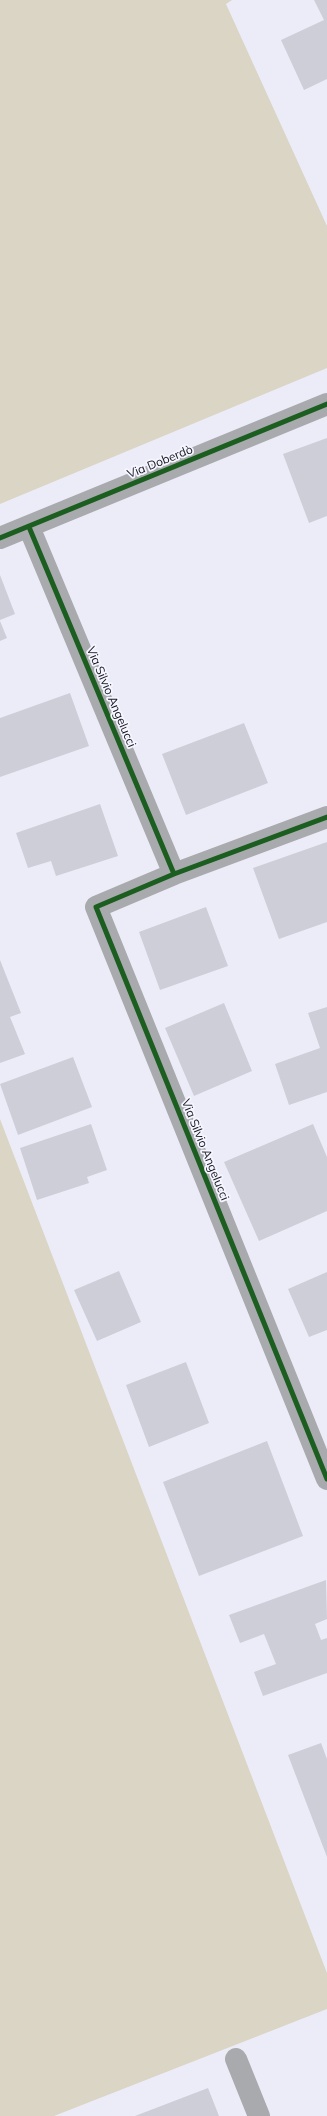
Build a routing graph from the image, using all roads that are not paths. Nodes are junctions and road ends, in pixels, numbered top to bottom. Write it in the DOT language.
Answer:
graph roads {
  1 [pos="327,404"];
  2 [pos="29,527"];
  3 [pos="0,538"];
  4 [pos="327,817"];
  5 [pos="174,874"];
  6 [pos="327,1479"];
  7 [pos="236,2059"];
  8 [pos="258,2116"];
  1 -- 2 [label="street, Via Doberdò"];
  2 -- 3 [label="street, Via Doberdò"];
  2 -- 5 [label="street, Via Silvio Angelucci"];
  4 -- 5 [label="street, Via Silvio Angelucci"];
  5 -- 6 [label="street, Via Silvio Angelucci"];
  7 -- 8 [label="street"];
}
